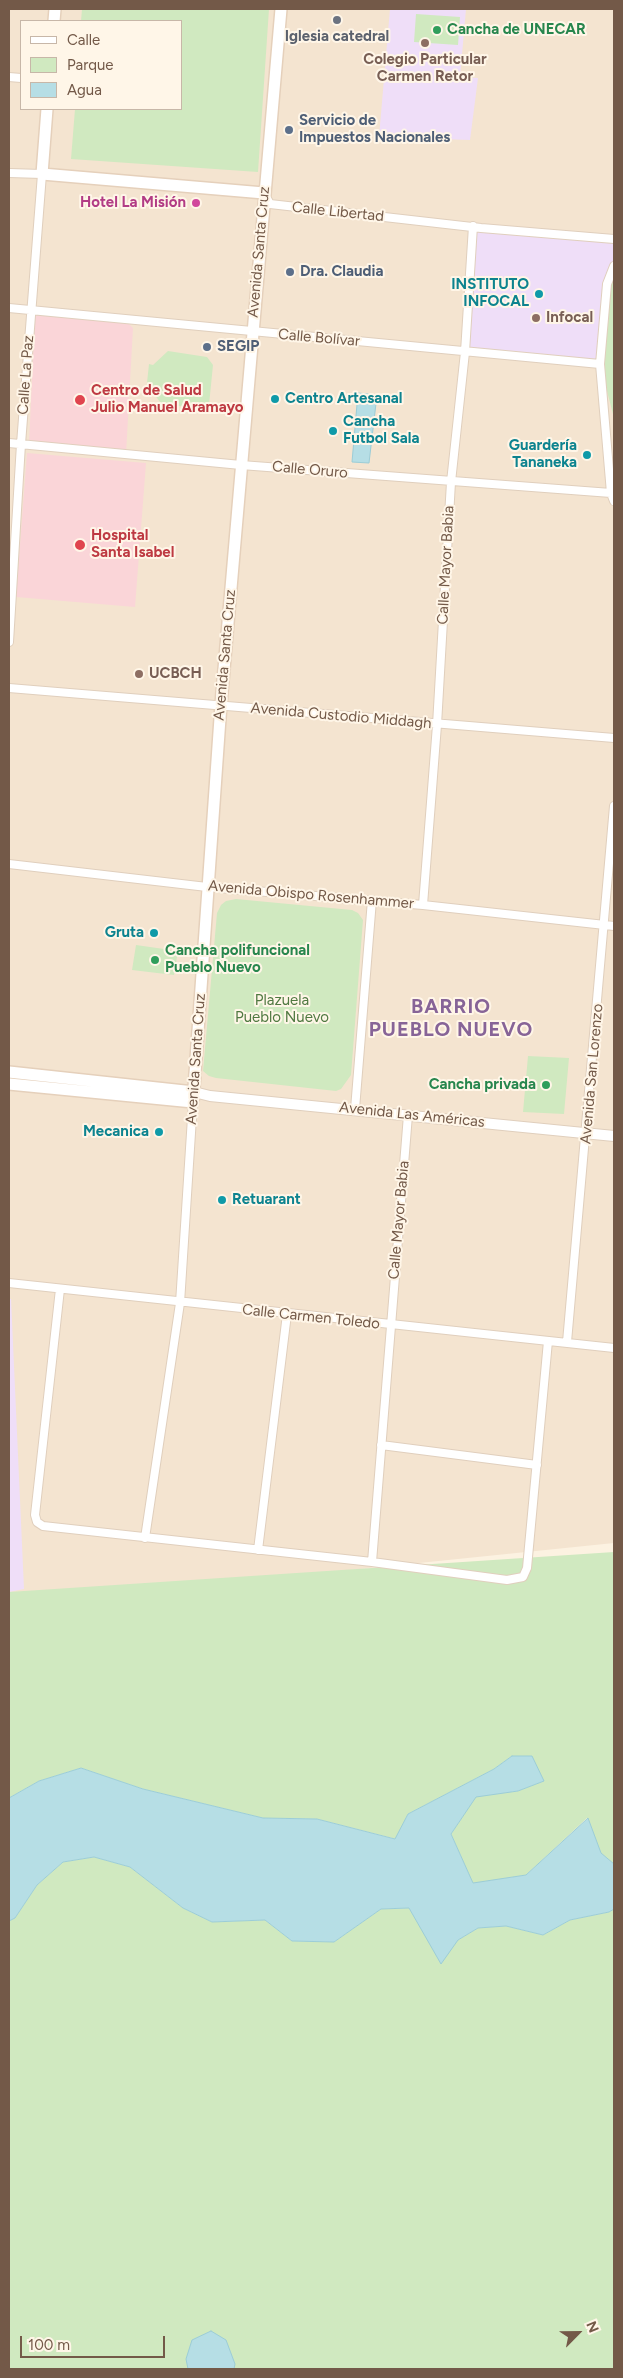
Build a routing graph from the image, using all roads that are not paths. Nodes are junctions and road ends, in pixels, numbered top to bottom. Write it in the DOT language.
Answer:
graph roads {
  1 [pos="280,9"];
  2 [pos="47,110"];
  3 [pos="9,172"];
  4 [pos="42,174"];
  5 [pos="264,193"];
  6 [pos="473,226"];
  7 [pos="614,239"];
  8 [pos="614,266"];
  9 [pos="9,308"];
  10 [pos="31,310"];
  11 [pos="253,332"];
  12 [pos="465,352"];
  13 [pos="600,364"];
  14 [pos="9,443"];
  15 [pos="21,444"];
  16 [pos="242,464"];
  17 [pos="451,482"];
  18 [pos="613,497"];
  19 [pos="9,642"];
  20 [pos="9,688"];
  21 [pos="221,704"];
  22 [pos="437,725"];
  23 [pos="614,738"];
  24 [pos="614,806"];
  25 [pos="9,864"];
  26 [pos="207,886"];
  27 [pos="372,900"];
  28 [pos="423,905"];
  29 [pos="605,925"];
  30 [pos="614,926"];
  31 [pos="9,1072"];
  32 [pos="9,1084"];
  33 [pos="194,1097"];
  34 [pos="355,1109"];
  35 [pos="408,1115"];
  36 [pos="587,1133"];
  37 [pos="614,1136"];
  38 [pos="9,1283"];
  39 [pos="60,1289"];
  40 [pos="180,1303"];
  41 [pos="287,1314"];
  42 [pos="391,1325"];
  43 [pos="548,1340"];
  44 [pos="567,1342"];
  45 [pos="614,1348"];
  46 [pos="381,1445"];
  47 [pos="537,1465"];
  48 [pos="145,1538"];
  49 [pos="258,1550"];
  50 [pos="372,1562"];
  1 -- 5 [label="main road, Avenida Santa Cruz"];
  2 -- 4 [label="main road, Calle La Paz"];
  3 -- 4 [label="street, Calle Libertad"];
  4 -- 5 [label="main road, Calle Libertad"];
  4 -- 10 [label="street, Calle La Paz"];
  5 -- 6 [label="street, Calle Libertad"];
  5 -- 11 [label="main road, Avenida Santa Cruz"];
  6 -- 7 [label="street, Calle Libertad"];
  6 -- 12 [label="street, Calle Mayor Babia"];
  8 -- 13 [label="street"];
  9 -- 10 [label="street, Calle Bolívar"];
  10 -- 11 [label="street, Calle Bolívar"];
  10 -- 15 [label="street, Calle La Paz"];
  11 -- 12 [label="street, Calle Bolívar"];
  11 -- 16 [label="main road, Avenida Santa Cruz"];
  12 -- 13 [label="street, Calle Bolívar"];
  12 -- 17 [label="street, Calle Mayor Babia"];
  13 -- 18 [label="street"];
  14 -- 15 [label="street, Calle Oruro"];
  15 -- 16 [label="street, Calle Oruro"];
  15 -- 19 [label="street, Calle La Paz"];
  16 -- 17 [label="street, Calle Oruro"];
  16 -- 21 [label="main road, Avenida Santa Cruz"];
  17 -- 18 [label="street, Calle Oruro"];
  17 -- 22 [label="street, Calle Mayor Babia"];
  20 -- 21 [label="street, Avenida Custodio Middagh"];
  21 -- 22 [label="street, Avenida Custodio Middagh"];
  21 -- 26 [label="main road, Avenida Santa Cruz"];
  22 -- 23 [label="street, Avenida Custodio Middagh"];
  22 -- 28 [label="street, Calle Mayor Babia"];
  24 -- 29 [label="street, Avenida San Lorenzo"];
  25 -- 26 [label="street, Avenida Obispo Rosenhammer"];
  26 -- 27 [label="street, Avenida Obispo Rosenhammer"];
  26 -- 33 [label="main road, Avenida Santa Cruz"];
  27 -- 28 [label="street, Avenida Obispo Rosenhammer"];
  27 -- 34 [label="street"];
  28 -- 29 [label="street, Avenida Obispo Rosenhammer"];
  29 -- 30 [label="street, Avenida Obispo Rosenhammer"];
  29 -- 36 [label="street, Avenida San Lorenzo"];
  31 -- 33 [label="main road, Avenida Las Américas"];
  32 -- 33 [label="main road, Avenida Las Américas"];
  33 -- 34 [label="street, Avenida Las Américas"];
  33 -- 40 [label="street, Avenida Santa Cruz"];
  34 -- 35 [label="street, Avenida Las Américas"];
  35 -- 36 [label="street, Avenida Las Américas"];
  35 -- 42 [label="street, Calle Mayor Babia"];
  36 -- 37 [label="street, Avenida Las Américas"];
  36 -- 44 [label="street, Avenida San Lorenzo"];
  38 -- 39 [label="street, Calle Carmen Toledo"];
  39 -- 40 [label="street, Calle Carmen Toledo"];
  39 -- 48 [label="street"];
  40 -- 41 [label="street, Calle Carmen Toledo"];
  40 -- 48 [label="street, Avenida Santa Cruz"];
  41 -- 42 [label="street, Calle Carmen Toledo"];
  41 -- 49 [label="street"];
  42 -- 43 [label="street, Calle Carmen Toledo"];
  42 -- 46 [label="street, Calle Mayor Babia"];
  43 -- 44 [label="street, Calle Carmen Toledo"];
  43 -- 47 [label="street"];
  44 -- 45 [label="street, Calle Carmen Toledo"];
  46 -- 47 [label="street"];
  46 -- 50 [label="street, Calle Mayor Babia"];
  47 -- 50 [label="street"];
  48 -- 49 [label="street"];
  49 -- 50 [label="street"];
}
